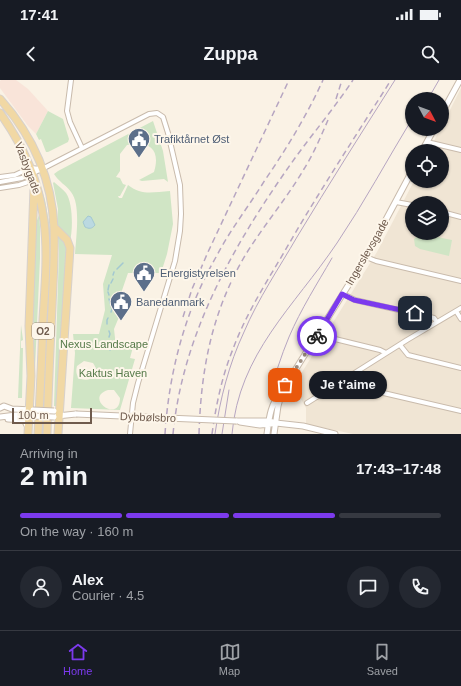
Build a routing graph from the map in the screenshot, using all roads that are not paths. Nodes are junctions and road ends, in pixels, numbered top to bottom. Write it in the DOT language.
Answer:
graph roads {
  1 [pos="71,80"];
  2 [pos="460,80"];
  3 [pos="459,87"];
  4 [pos="0,99"];
  5 [pos="449,103"];
  6 [pos="0,113"];
  7 [pos="430,136"];
  8 [pos="427,142"];
  9 [pos="82,148"];
  10 [pos="461,150"];
  11 [pos="42,169"];
  12 [pos="32,174"];
  13 [pos="0,177"];
  14 [pos="0,182"];
  15 [pos="405,185"];
  16 [pos="0,188"];
  17 [pos="396,202"];
  18 [pos="405,204"];
  19 [pos="449,214"];
  20 [pos="461,217"];
  21 [pos="54,227"];
  22 [pos="366,257"];
  23 [pos="461,281"];
  24 [pos="342,294"];
  25 [pos="461,308"];
  26 [pos="456,311"];
  27 [pos="461,320"];
  28 [pos="437,322"];
  29 [pos="320,331"];
  30 [pos="400,345"];
  31 [pos="386,353"];
  32 [pos="461,368"];
  33 [pos="353,374"];
  34 [pos="281,392"];
  35 [pos="307,403"];
  36 [pos="0,408"];
  37 [pos="461,411"];
  38 [pos="31,413"];
  39 [pos="56,414"];
  40 [pos="1,417"];
  41 [pos="269,422"];
  42 [pos="276,423"];
  43 [pos="28,430"];
  44 [pos="38,434"];
  45 [pos="46,434"];
  46 [pos="58,434"];
  47 [pos="130,434"];
  48 [pos="267,434"];
  49 [pos="274,434"];
  50 [pos="335,434"];
  1 -- 9 [label="street"];
  2 -- 3 [label="street"];
  3 -- 5 [label="street"];
  4 -- 11 [label="main road, Vasbygade / O2"];
  6 -- 12 [label="main road, Vasbygade / O2"];
  7 -- 8 [label="street"];
  8 -- 10 [label="street"];
  9 -- 11 [label="street"];
  9 -- 47 [label="street"];
  11 -- 12 [label="street"];
  11 -- 21 [label="main road, Vasbygade / O2"];
  12 -- 13 [label="street"];
  12 -- 14 [label="street"];
  12 -- 16 [label="street"];
  12 -- 38 [label="main road"];
  12 -- 44 [label="main road, Vasbygade / O2"];
  15 -- 17 [label="street, Ingerslevsgade"];
  17 -- 18 [label="street"];
  17 -- 22 [label="street, Ingerslevsgade"];
  19 -- 20 [label="street"];
  21 -- 39 [label="main road"];
  21 -- 45 [label="main road, O2"];
  22 -- 23 [label="street"];
  22 -- 24 [label="street, Ingerslevsgade"];
  24 -- 28 [label="street"];
  24 -- 29 [label="street, Ingerslevsgade"];
  25 -- 26 [label="street"];
  26 -- 27 [label="street"];
  26 -- 28 [label="street"];
  28 -- 30 [label="street"];
  29 -- 31 [label="street"];
  29 -- 34 [label="street, Ingerslevsgade"];
  30 -- 31 [label="street"];
  30 -- 32 [label="street"];
  31 -- 33 [label="street"];
  33 -- 35 [label="street"];
  33 -- 37 [label="street"];
  34 -- 41 [label="street, Ingerslevsgade"];
  34 -- 42 [label="street, Ingerslevsgade"];
  36 -- 38 [label="street, Dybbølsbro"];
  38 -- 39 [label="street, Dybbølsbro, bridge"];
  38 -- 40 [label="street, Dybbølsbro"];
  38 -- 43 [label="main road"];
  39 -- 41 [label="street, Dybbølsbro, bridge"];
  39 -- 46 [label="main road"];
  40 -- 43 [label="street, Dybbølsbro"];
  41 -- 42 [label="street, Dybbølsbro"];
  41 -- 48 [label="street, Ingerslevsgade"];
  42 -- 49 [label="street, Ingerslevsgade"];
  42 -- 50 [label="street, Dybbølsbro"];
}
